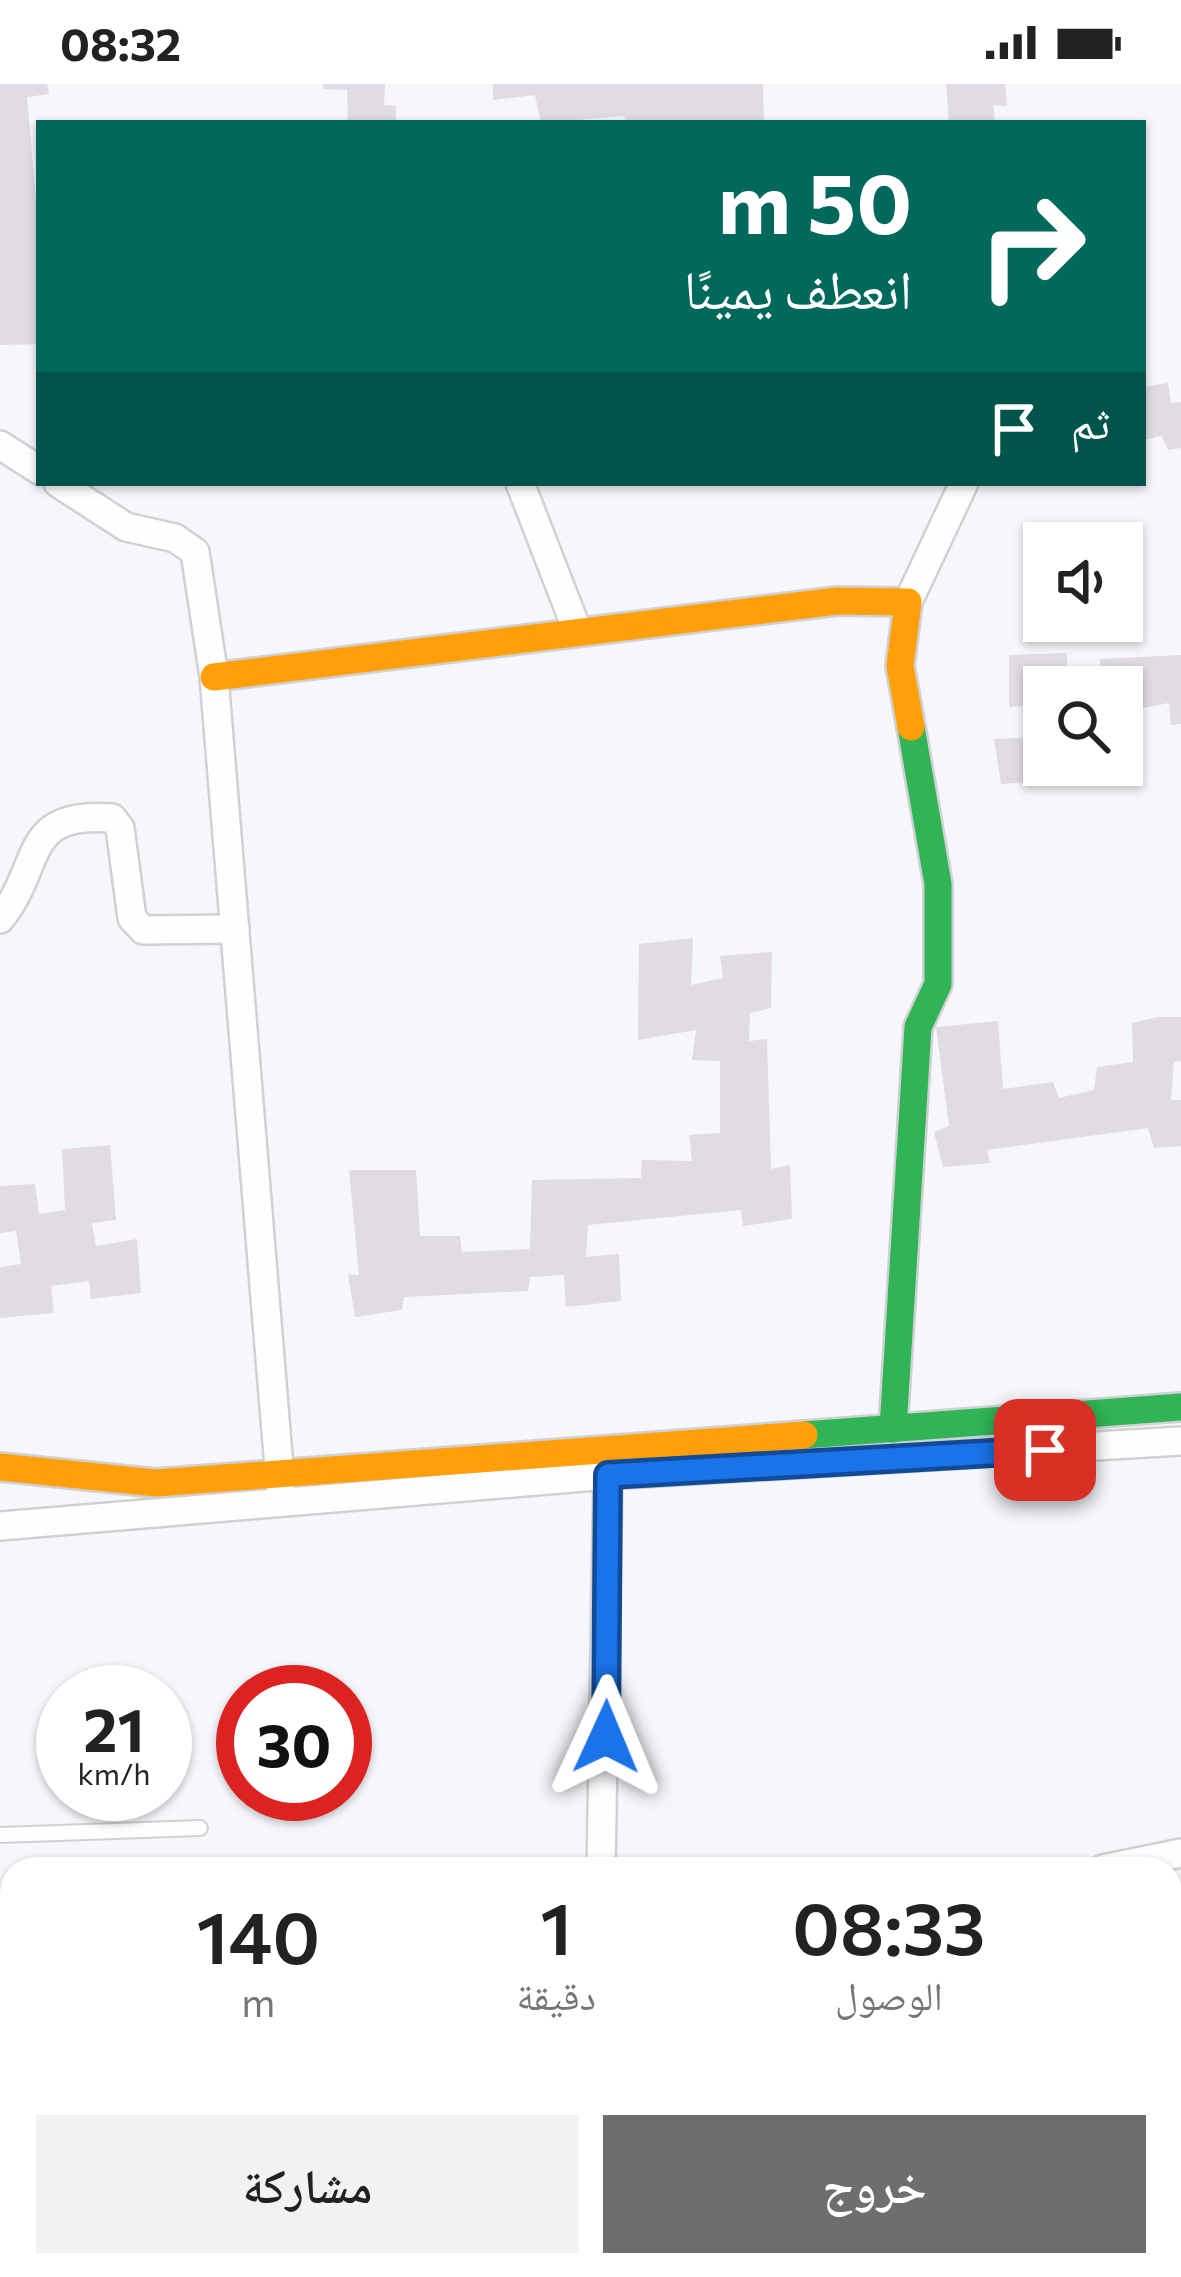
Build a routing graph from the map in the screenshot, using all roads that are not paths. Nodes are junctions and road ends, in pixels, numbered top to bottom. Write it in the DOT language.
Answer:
graph roads {
  1 [pos="0,445"];
  2 [pos="36,468"];
  3 [pos="63,486"];
  4 [pos="521,486"];
  5 [pos="963,486"];
  6 [pos="908,602"];
  7 [pos="577,630"];
  8 [pos="214,677"];
  9 [pos="0,919"];
  10 [pos="235,929"];
  11 [pos="1181,1407"];
  12 [pos="893,1429"];
  13 [pos="1181,1441"];
  14 [pos="0,1467"];
  15 [pos="608,1475"];
  16 [pos="280,1489"];
  17 [pos="0,1526"];
  18 [pos="200,1828"];
  19 [pos="0,1835"];
  20 [pos="601,1857"];
  1 -- 2 [label="street"];
  3 -- 8 [label="street"];
  4 -- 7 [label="street"];
  5 -- 6 [label="street"];
  6 -- 7 [label="street"];
  6 -- 12 [label="street"];
  7 -- 8 [label="street"];
  8 -- 10 [label="street"];
  9 -- 10 [label="street"];
  10 -- 16 [label="street"];
  11 -- 12 [label="street"];
  12 -- 16 [label="street"];
  13 -- 15 [label="street"];
  14 -- 16 [label="street"];
  15 -- 16 [label="street"];
  15 -- 20 [label="street"];
  16 -- 17 [label="street"];
  18 -- 19 [label="lane"];
}
